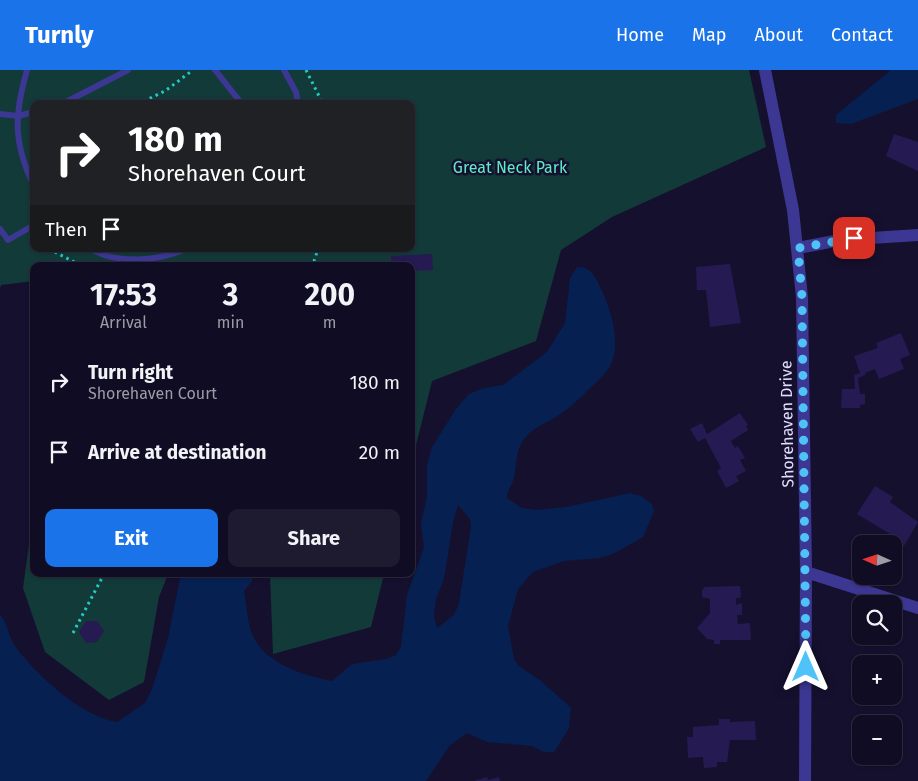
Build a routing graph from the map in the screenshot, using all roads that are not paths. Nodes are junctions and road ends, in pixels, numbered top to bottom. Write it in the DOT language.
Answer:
graph roads {
  1 [pos="27,70"];
  2 [pos="128,70"];
  3 [pos="217,70"];
  4 [pos="284,70"];
  5 [pos="765,70"];
  6 [pos="70,100"];
  7 [pos="239,100"];
  8 [pos="297,100"];
  9 [pos="30,113"];
  10 [pos="0,114"];
  11 [pos="18,116"];
  12 [pos="30,177"];
  13 [pos="30,227"];
  14 [pos="0,229"];
  15 [pos="918,235"];
  16 [pos="798,248"];
  17 [pos="100,252"];
  18 [pos="176,252"];
  19 [pos="806,572"];
  20 [pos="918,608"];
  21 [pos="805,781"];
  1 -- 11 [label="lane"];
  2 -- 6 [label="lane"];
  3 -- 7 [label="lane"];
  4 -- 8 [label="lane"];
  5 -- 16 [label="street, Shorehaven Drive"];
  9 -- 11 [label="lane"];
  10 -- 11 [label="lane"];
  11 -- 12 [label="lane"];
  13 -- 14 [label="lane"];
  15 -- 16 [label="street"];
  16 -- 19 [label="street, Shorehaven Drive"];
  17 -- 18 [label="lane"];
  19 -- 20 [label="street"];
  19 -- 21 [label="street, Shorehaven Drive"];
}
